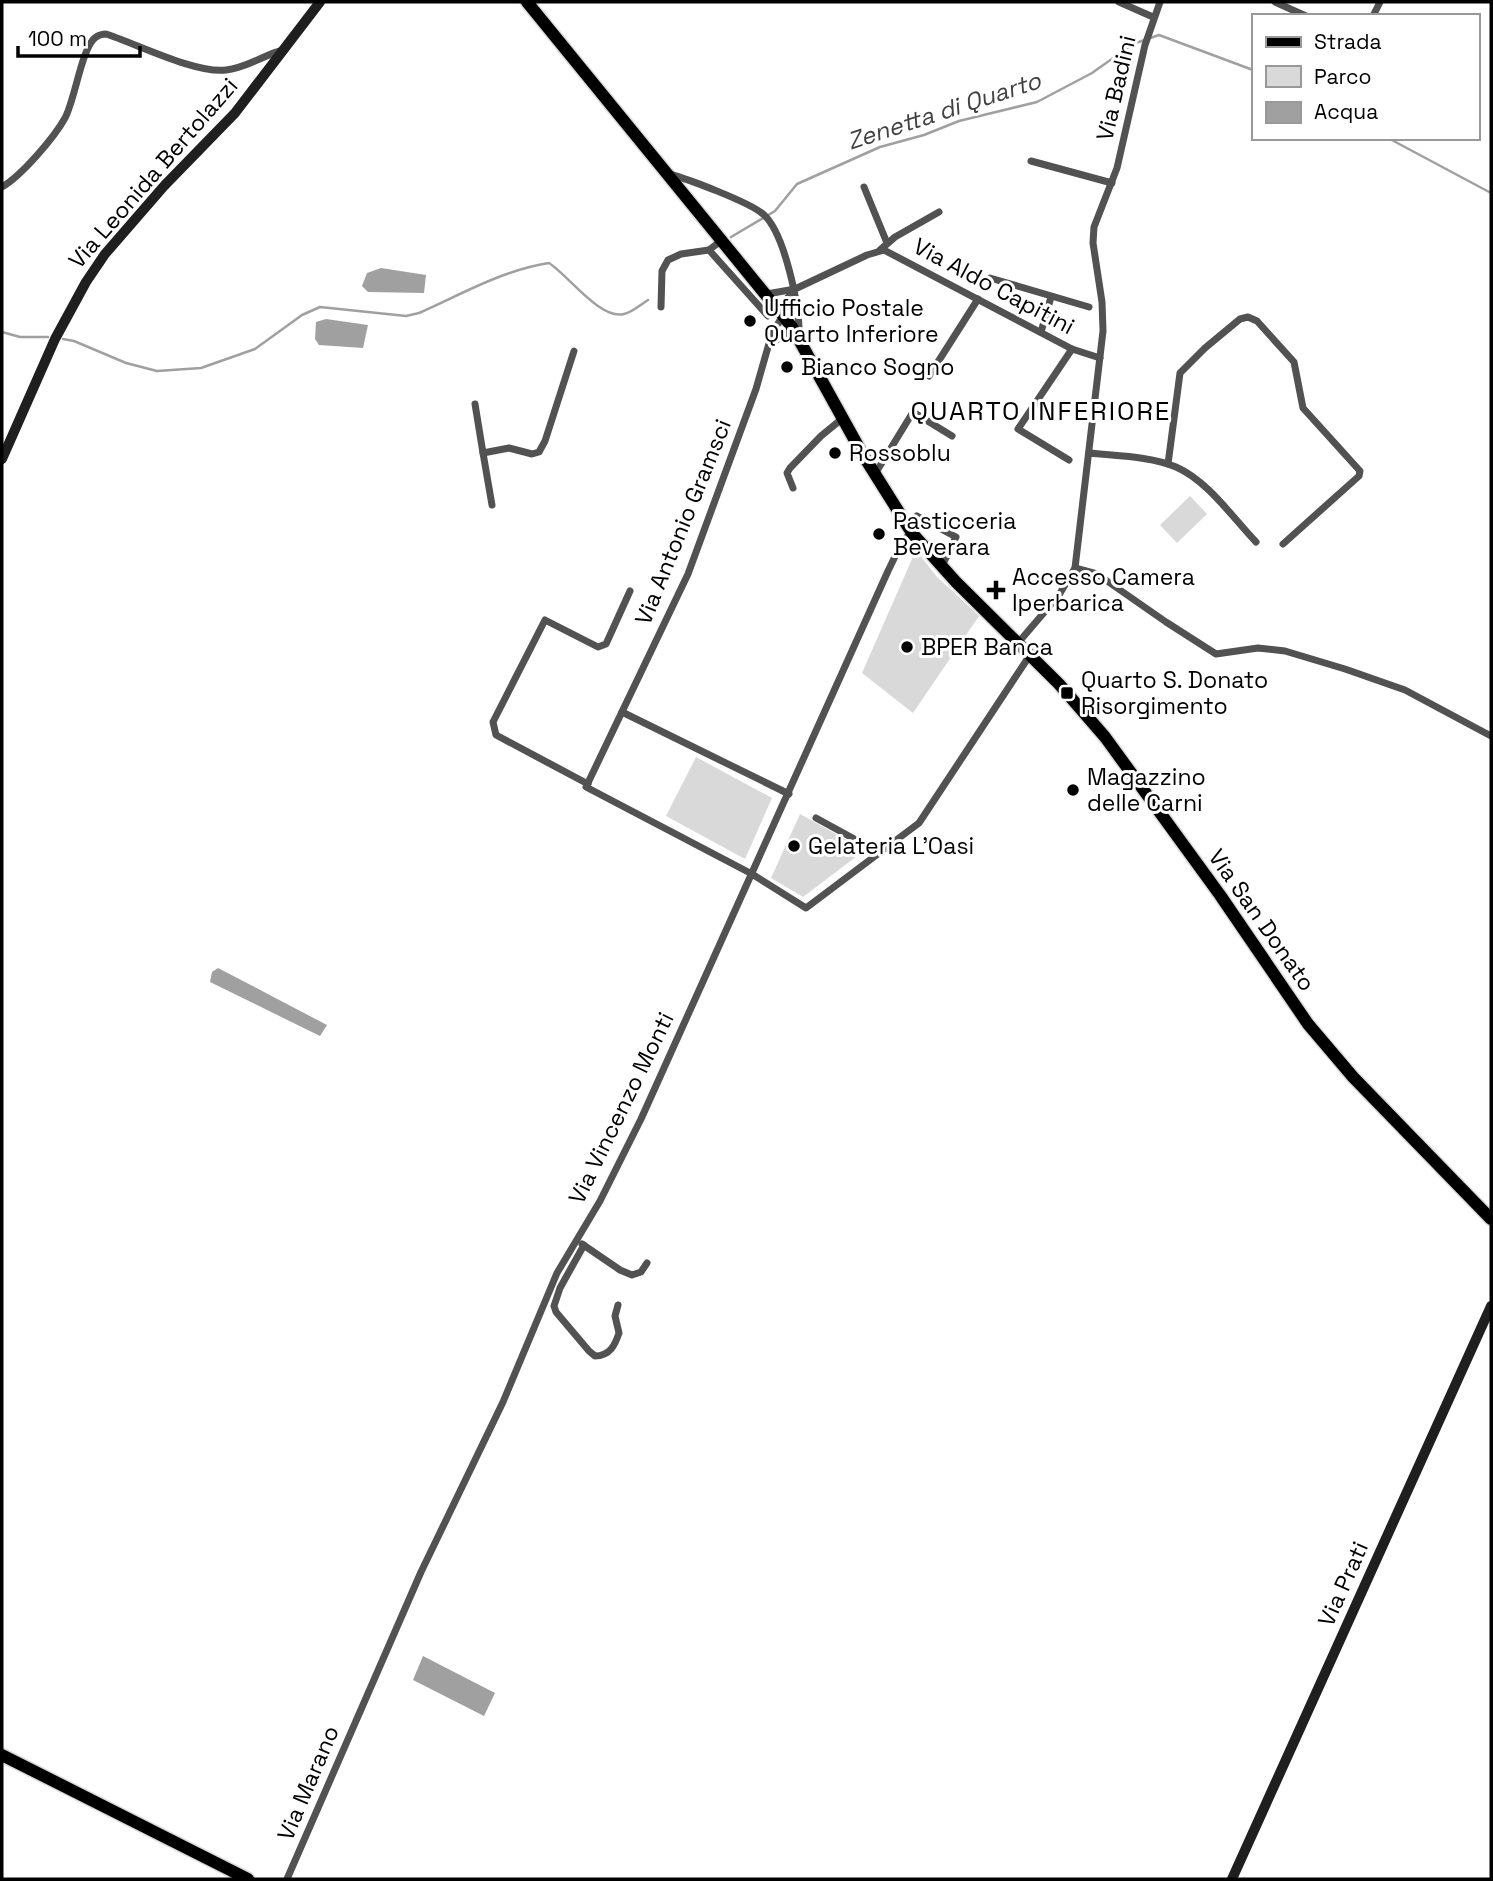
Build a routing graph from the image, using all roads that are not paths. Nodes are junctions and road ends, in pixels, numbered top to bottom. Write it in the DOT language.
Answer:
graph roads {
  1 [pos="320,2"];
  2 [pos="527,2"];
  3 [pos="1119,2"];
  4 [pos="1160,2"];
  5 [pos="1275,2"];
  6 [pos="1302,14"];
  7 [pos="1153,17"];
  8 [pos="284,50"];
  9 [pos="1031,161"];
  10 [pos="668,174"];
  11 [pos="1112,183"];
  12 [pos="2,187"];
  13 [pos="864,187"];
  14 [pos="939,212"];
  15 [pos="723,240"];
  16 [pos="887,243"];
  17 [pos="709,250"];
  18 [pos="880,250"];
  19 [pos="990,278"];
  20 [pos="795,289"];
  21 [pos="767,294"];
  22 [pos="1051,296"];
  23 [pos="978,299"];
  24 [pos="661,307"];
  25 [pos="1089,307"];
  26 [pos="785,321"];
  27 [pos="1041,332"];
  28 [pos="771,343"];
  29 [pos="1072,349"];
  30 [pos="573,351"];
  31 [pos="1100,358"];
  32 [pos="929,376"];
  33 [pos="475,404"];
  34 [pos="844,418"];
  35 [pos="952,436"];
  36 [pos="483,453"];
  37 [pos="1089,453"];
  38 [pos="2,459"];
  39 [pos="1069,460"];
  40 [pos="1168,464"];
  41 [pos="875,474"];
  42 [pos="793,488"];
  43 [pos="492,505"];
  44 [pos="917,516"];
  45 [pos="912,533"];
  46 [pos="1256,542"];
  47 [pos="1283,544"];
  48 [pos="941,566"];
  49 [pos="1075,568"];
  50 [pos="631,591"];
  51 [pos="1018,643"];
  52 [pos="1030,655"];
  53 [pos="622,712"];
  54 [pos="1491,736"];
  55 [pos="588,784"];
  56 [pos="789,794"];
  57 [pos="816,818"];
  58 [pos="880,853"];
  59 [pos="752,874"];
  60 [pos="1491,1219"];
  61 [pos="576,1239"];
  62 [pos="584,1245"];
  63 [pos="562,1262"];
  64 [pos="647,1263"];
  65 [pos="571,1268"];
  66 [pos="618,1305"];
  67 [pos="1491,1306"];
  68 [pos="364,1701"];
  69 [pos="2,1755"];
  70 [pos="248,1879"];
  71 [pos="287,1879"];
  72 [pos="1232,1879"];
  1 -- 8 [label="street, Via Leonida Bertolazzi"];
  2 -- 10 [label="main road, Via San Donato"];
  3 -- 7 [label="street"];
  4 -- 7 [label="street, Via Badini"];
  5 -- 6 [label="street"];
  7 -- 11 [label="street, Via Badini"];
  8 -- 12 [label="street"];
  8 -- 38 [label="street, Via Leonida Bertolazzi"];
  9 -- 11 [label="street"];
  10 -- 15 [label="main road, Via San Donato"];
  10 -- 20 [label="street, Via San Donato"];
  11 -- 31 [label="street, Via Badini"];
  13 -- 16 [label="street"];
  14 -- 16 [label="street"];
  15 -- 17 [label="street"];
  15 -- 21 [label="main road, Via San Donato"];
  16 -- 18 [label="street"];
  17 -- 24 [label="street"];
  17 -- 26 [label="street"];
  18 -- 20 [label="street, Via Aldo Capitini"];
  18 -- 23 [label="street, Via Aldo Capitini"];
  19 -- 22 [label="street"];
  20 -- 21 [label="street"];
  20 -- 26 [label="street"];
  20 -- 26 [label="street, Via San Donato"];
  21 -- 26 [label="main road, Via San Donato"];
  22 -- 25 [label="street"];
  22 -- 27 [label="street"];
  23 -- 27 [label="street, Via Aldo Capitini"];
  23 -- 32 [label="street"];
  26 -- 28 [label="street"];
  26 -- 28 [label="street, Via Antonio Gramsci"];
  26 -- 34 [label="main road, Via San Donato"];
  27 -- 29 [label="street, Via Aldo Capitini"];
  28 -- 53 [label="street, Via Antonio Gramsci"];
  29 -- 31 [label="street, Via Aldo Capitini"];
  29 -- 39 [label="street"];
  30 -- 36 [label="street"];
  31 -- 37 [label="street, Via Badini"];
  33 -- 36 [label="street"];
  34 -- 41 [label="main road, Via San Donato"];
  34 -- 42 [label="street"];
  35 -- 41 [label="street"];
  36 -- 43 [label="street"];
  37 -- 40 [label="street"];
  37 -- 49 [label="street, Via Badini"];
  40 -- 46 [label="street"];
  40 -- 47 [label="street"];
  41 -- 45 [label="main road, Via San Donato"];
  44 -- 48 [label="street"];
  45 -- 48 [label="main road, Via San Donato"];
  45 -- 56 [label="street, Via Vincenzo Monti"];
  48 -- 51 [label="main road, Via San Donato"];
  49 -- 51 [label="street, Via Badini"];
  49 -- 54 [label="street"];
  50 -- 55 [label="street, Via Antonio Gramsci"];
  51 -- 52 [label="main road, Via San Donato"];
  52 -- 58 [label="street"];
  52 -- 60 [label="main road, Via San Donato"];
  53 -- 55 [label="street, Via Antonio Gramsci"];
  53 -- 56 [label="street"];
  55 -- 59 [label="street, Via Antonio Gramsci"];
  56 -- 59 [label="street, Via Vincenzo Monti"];
  57 -- 58 [label="street"];
  58 -- 59 [label="street, Via Antonio Gramsci"];
  59 -- 61 [label="street, Via Vincenzo Monti"];
  61 -- 62 [label="street"];
  61 -- 63 [label="street, Via Vincenzo Monti"];
  62 -- 64 [label="street"];
  62 -- 65 [label="street"];
  63 -- 65 [label="street"];
  63 -- 68 [label="street, Via Vincenzo Monti"];
  65 -- 66 [label="street"];
  67 -- 72 [label="street, Via Prati"];
  68 -- 71 [label="street, Via Marano"];
  69 -- 70 [label="main road"];
}
